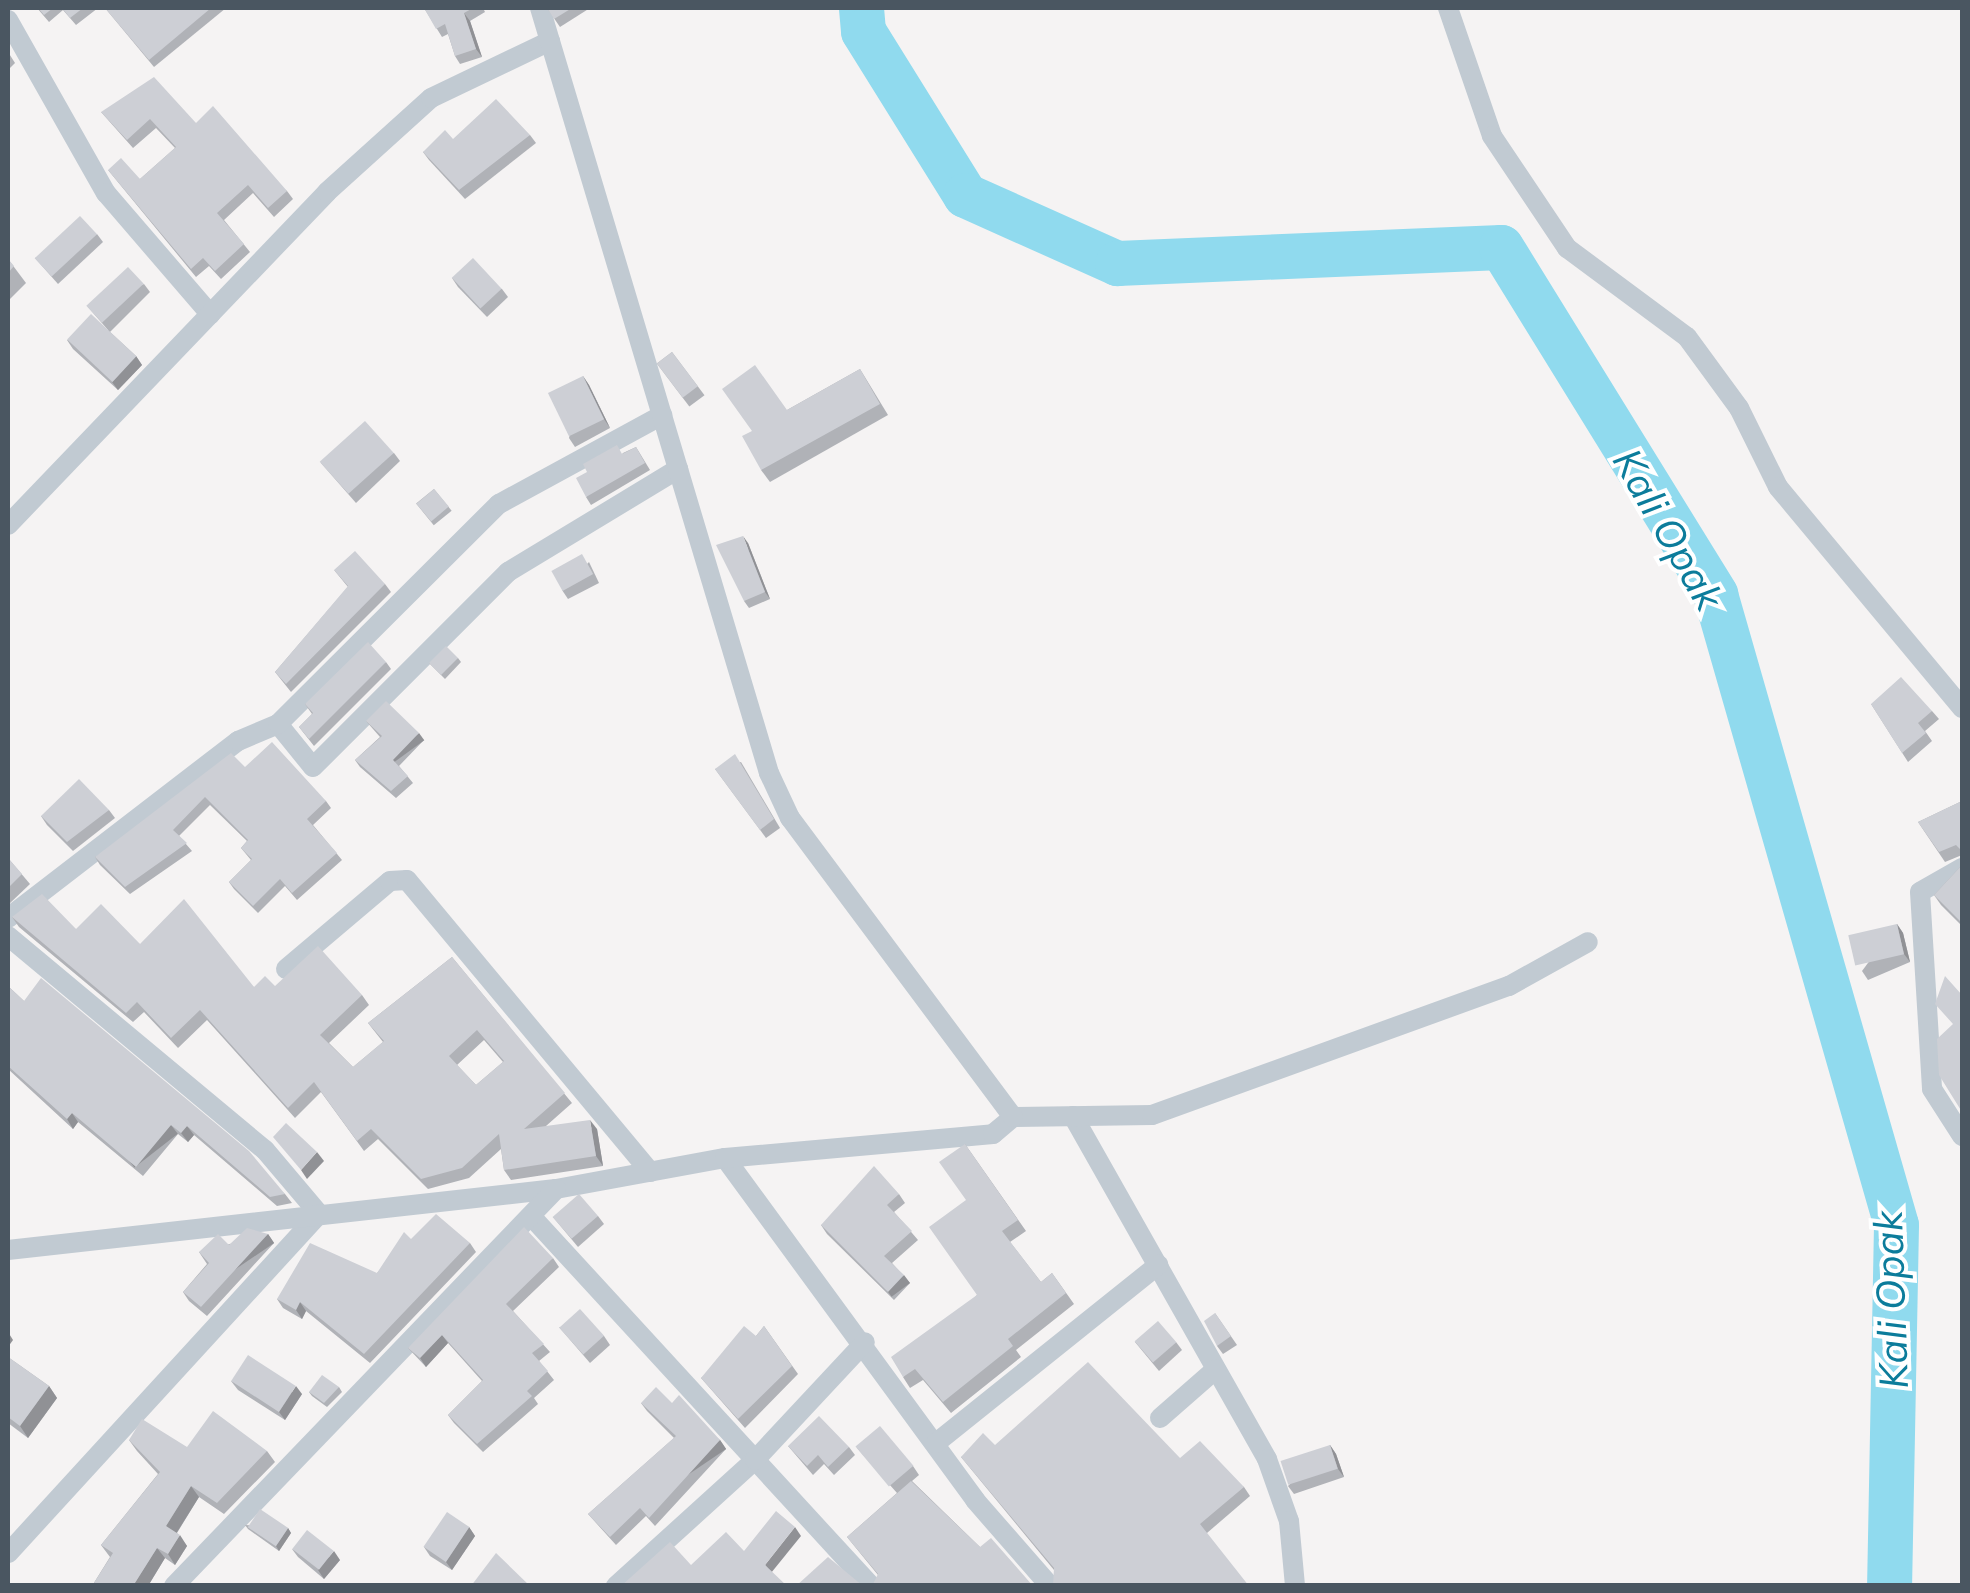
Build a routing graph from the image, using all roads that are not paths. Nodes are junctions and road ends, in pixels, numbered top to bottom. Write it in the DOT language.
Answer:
graph roads {
  1 [pos="540,8"];
  2 [pos="1448,8"];
  3 [pos="8,20"];
  4 [pos="550,41"];
  5 [pos="210,314"];
  6 [pos="662,415"];
  7 [pos="678,469"];
  8 [pos="8,525"];
  9 [pos="1962,708"];
  10 [pos="278,724"];
  11 [pos="1962,868"];
  12 [pos="8,918"];
  13 [pos="8,936"];
  14 [pos="1588,942"];
  15 [pos="286,970"];
  16 [pos="1073,1116"];
  17 [pos="1012,1117"];
  18 [pos="1962,1136"];
  19 [pos="725,1158"];
  20 [pos="650,1172"];
  21 [pos="556,1189"];
  22 [pos="320,1214"];
  23 [pos="531,1216"];
  24 [pos="8,1250"];
  25 [pos="1158,1265"];
  26 [pos="864,1342"];
  27 [pos="1216,1369"];
  28 [pos="1160,1418"];
  29 [pos="936,1443"];
  30 [pos="755,1460"];
  31 [pos="8,1553"];
  32 [pos="174,1586"];
  33 [pos="616,1586"];
  34 [pos="871,1586"];
  35 [pos="1050,1586"];
  36 [pos="1295,1586"];
  1 -- 4 [label="street"];
  2 -- 9 [label="street"];
  3 -- 5 [label="street"];
  4 -- 5 [label="street"];
  4 -- 6 [label="street"];
  5 -- 8 [label="street"];
  6 -- 7 [label="street"];
  6 -- 10 [label="street"];
  7 -- 10 [label="street"];
  7 -- 17 [label="street"];
  10 -- 12 [label="street"];
  11 -- 18 [label="street"];
  13 -- 22 [label="street"];
  14 -- 16 [label="street"];
  15 -- 20 [label="street"];
  16 -- 17 [label="street"];
  16 -- 25 [label="street"];
  17 -- 19 [label="street"];
  19 -- 20 [label="street"];
  19 -- 26 [label="street"];
  20 -- 21 [label="street"];
  21 -- 22 [label="street"];
  21 -- 23 [label="street"];
  22 -- 24 [label="street"];
  22 -- 31 [label="street"];
  23 -- 30 [label="street"];
  23 -- 32 [label="street"];
  25 -- 27 [label="street"];
  25 -- 29 [label="street"];
  26 -- 29 [label="street"];
  26 -- 30 [label="street"];
  27 -- 28 [label="street"];
  27 -- 36 [label="street"];
  29 -- 35 [label="street"];
  30 -- 33 [label="street"];
  30 -- 34 [label="street"];
}
